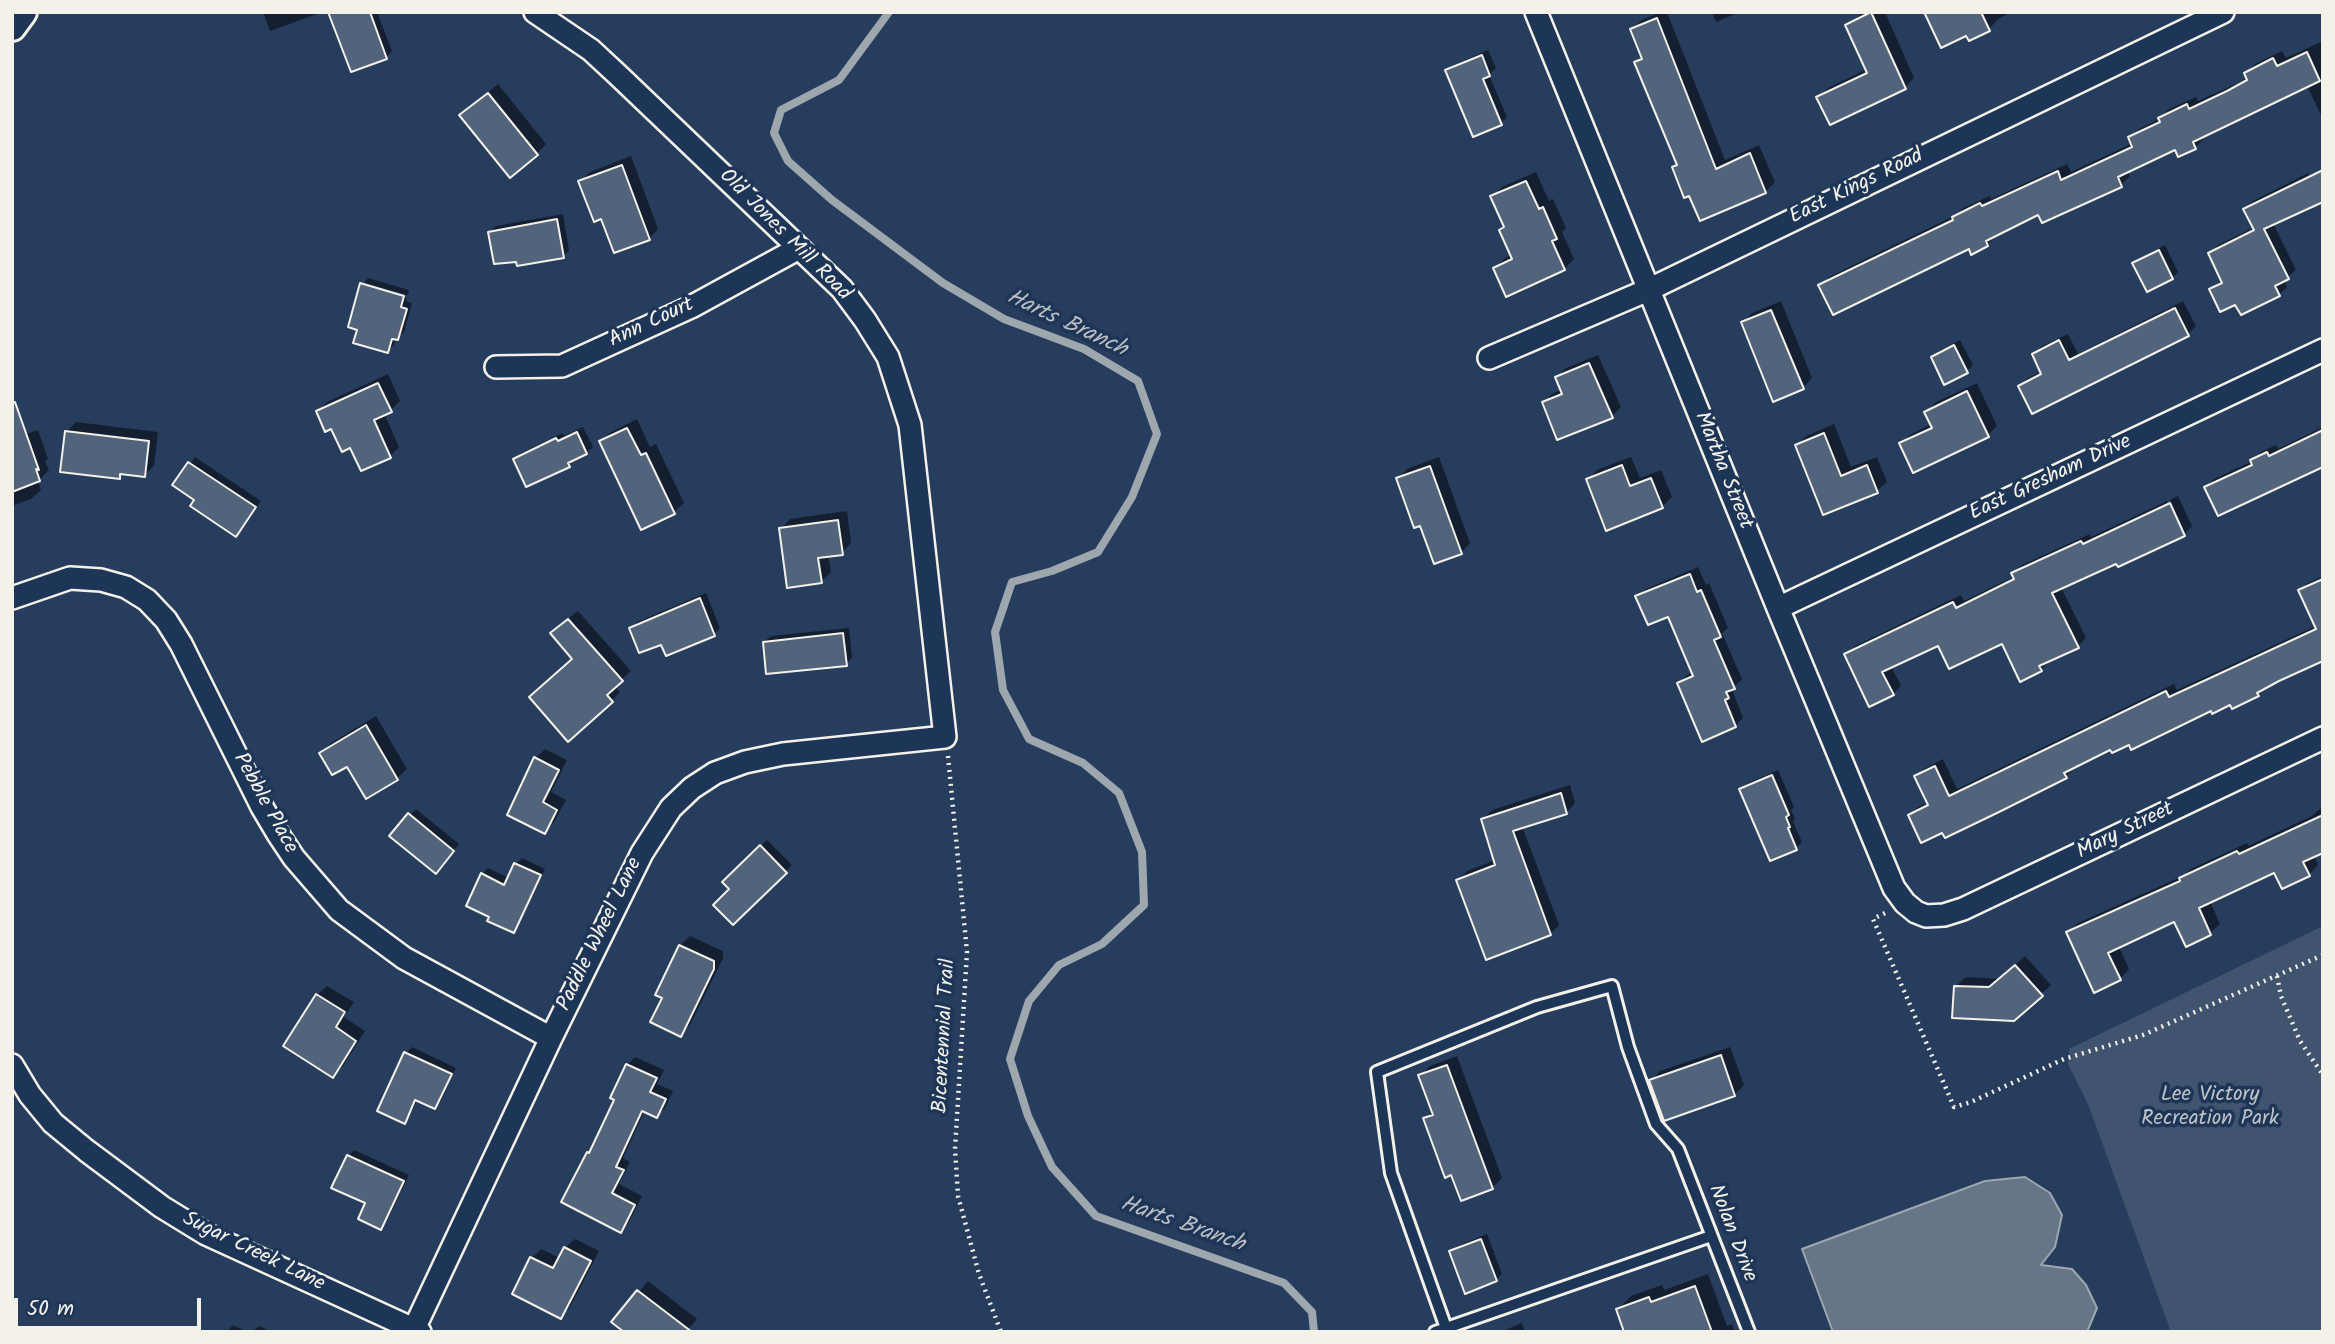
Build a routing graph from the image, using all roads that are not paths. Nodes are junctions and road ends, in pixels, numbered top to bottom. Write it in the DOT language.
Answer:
graph roads {
  1 [pos="23,12"];
  2 [pos="535,12"];
  3 [pos="1536,12"];
  4 [pos="2223,12"];
  5 [pos="12,27"];
  6 [pos="799,248"];
  7 [pos="1648,289"];
  8 [pos="2323,350"];
  9 [pos="1489,358"];
  10 [pos="496,366"];
  11 [pos="12,598"];
  12 [pos="1778,608"];
  13 [pos="945,737"];
  14 [pos="2323,738"];
  15 [pos="1927,916"];
  16 [pos="551,1038"];
  17 [pos="12,1065"];
  18 [pos="1712,1236"];
  19 [pos="417,1330"];
  20 [pos="1441,1330"];
  21 [pos="1749,1332"];
  1 -- 5 [label="street"];
  2 -- 6 [label="street, Old Jones Mill Road"];
  3 -- 7 [label="street, Martha Street"];
  4 -- 7 [label="street, East Kings Road"];
  6 -- 10 [label="street, Ann Court"];
  6 -- 13 [label="street, Old Jones Mill Road"];
  7 -- 9 [label="street, East Kings Road"];
  7 -- 12 [label="street, Martha Street"];
  8 -- 12 [label="street, East Gresham Drive"];
  11 -- 16 [label="street, Pebble Place"];
  12 -- 15 [label="street, Martha Street"];
  13 -- 16 [label="street, Paddle Wheel Lane"];
  14 -- 15 [label="street, Mary Street"];
  16 -- 19 [label="street, Paddle Wheel Lane"];
  17 -- 19 [label="street, Sugar Creek Lane"];
  18 -- 20 [label="lane"];
  18 -- 20 [label="lane, Nolan Drive"];
  18 -- 21 [label="lane, Nolan Drive"];
}
